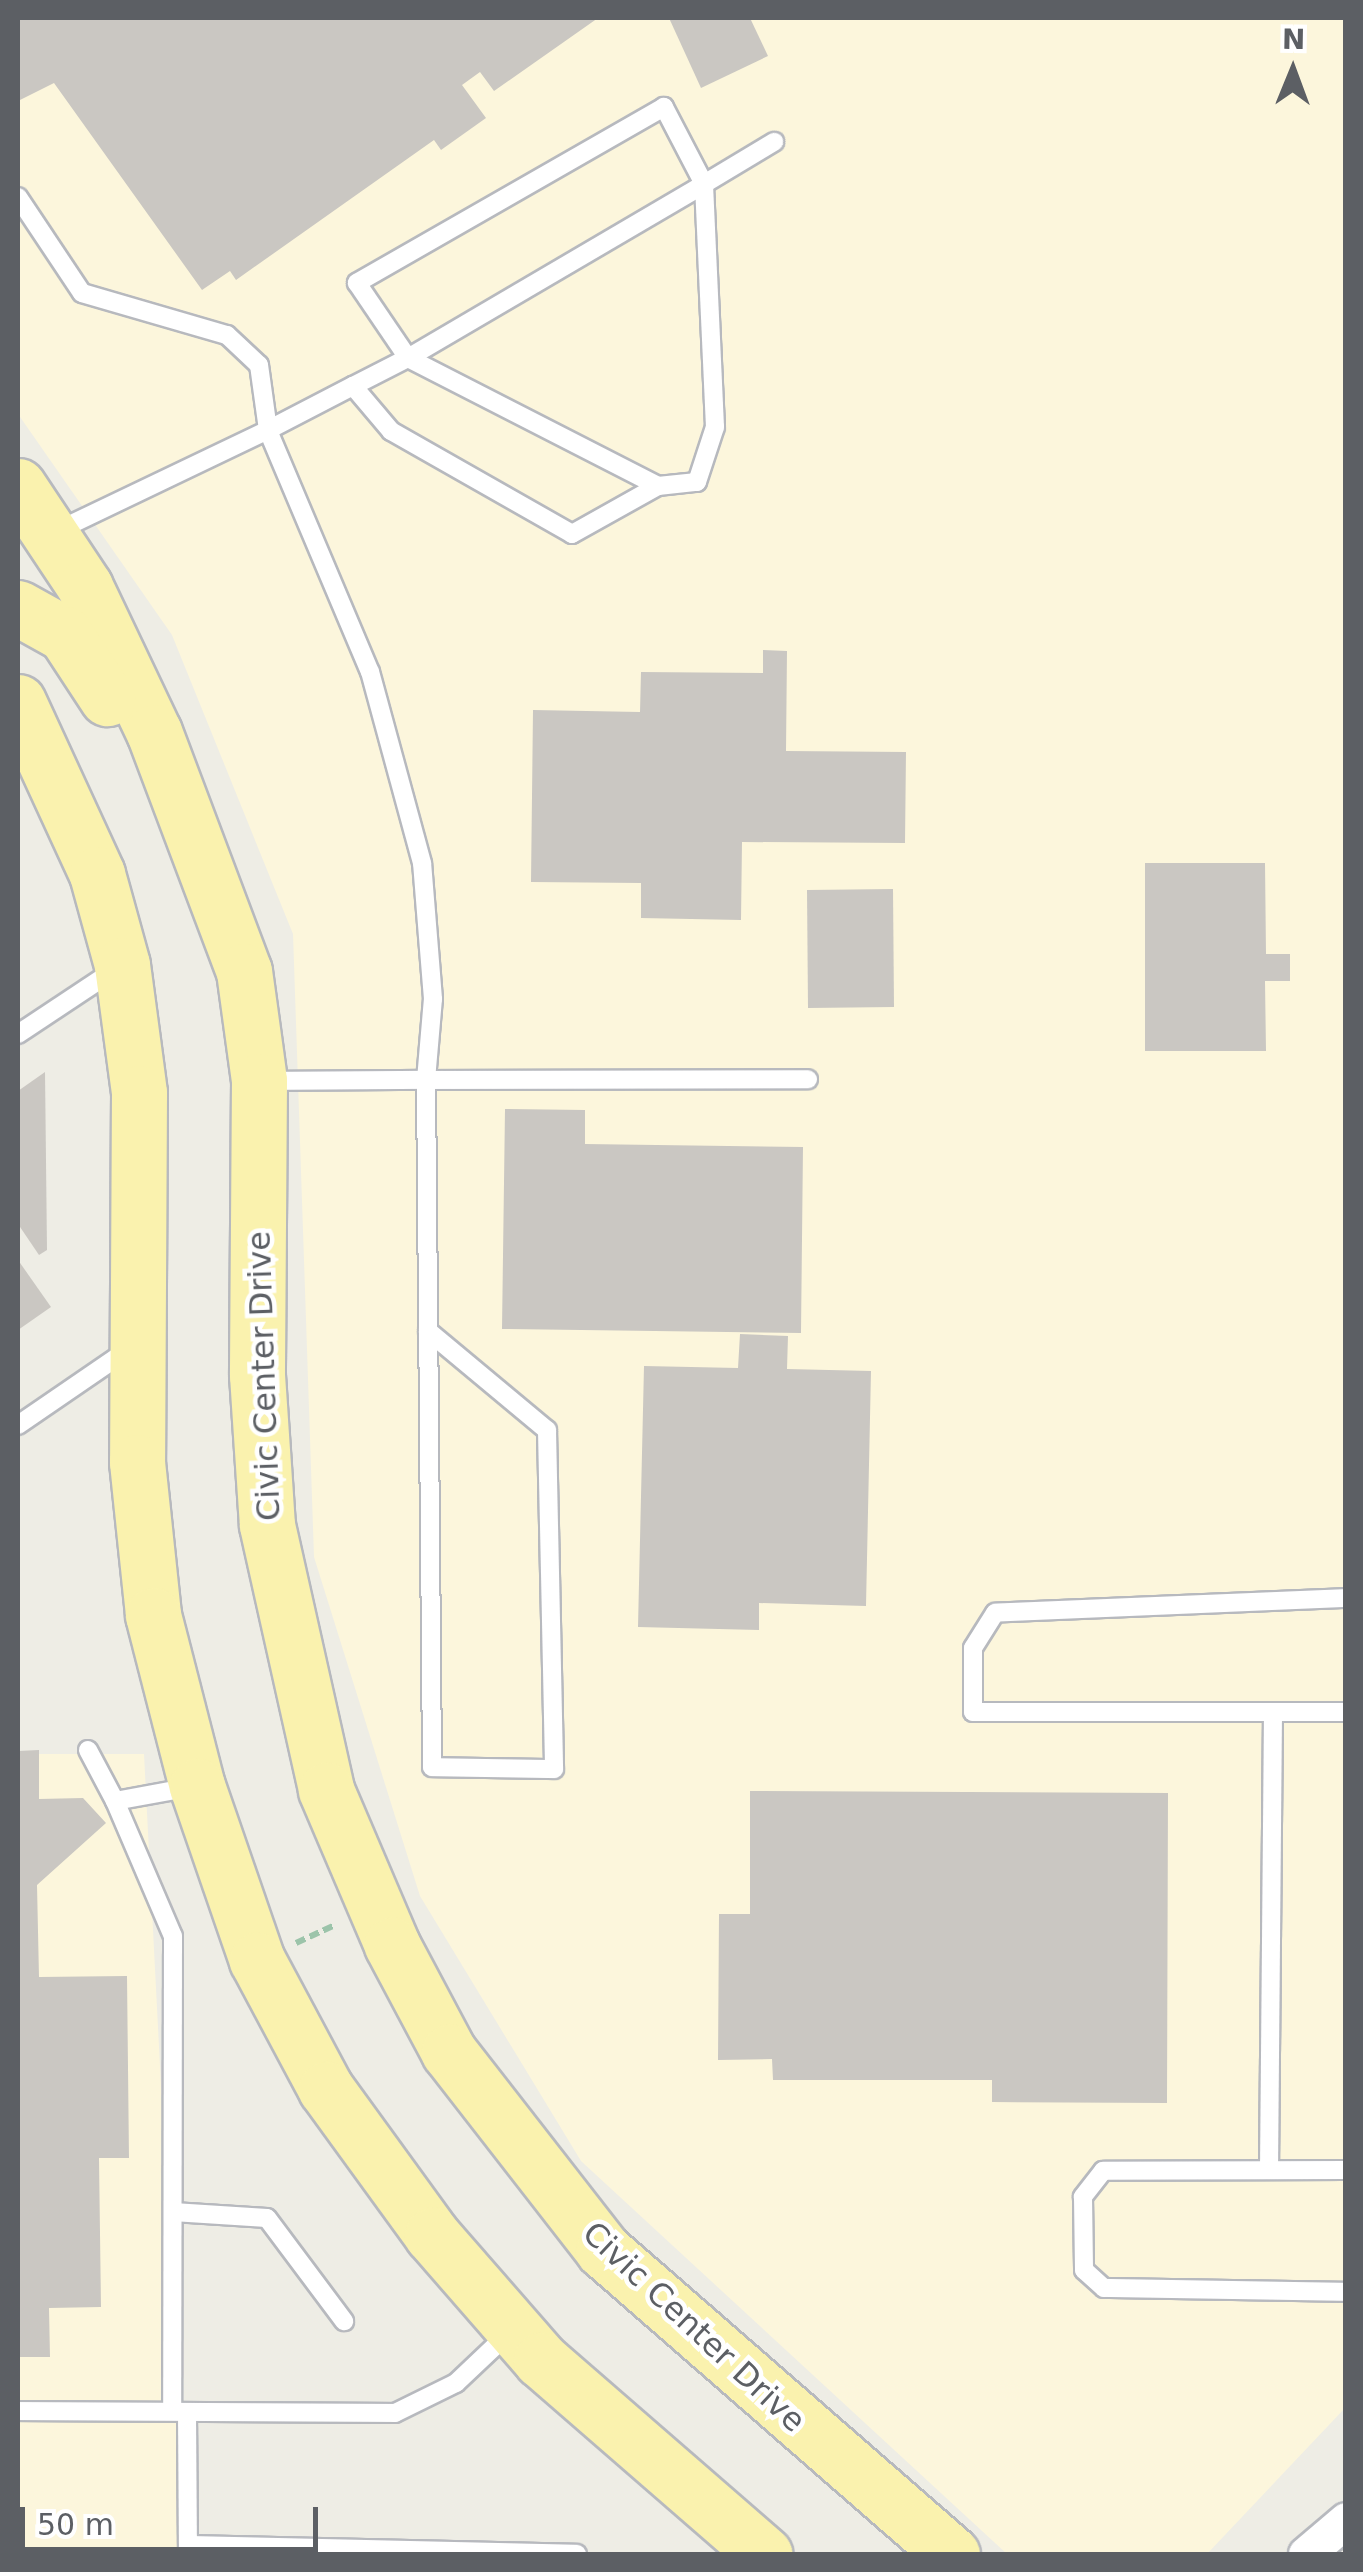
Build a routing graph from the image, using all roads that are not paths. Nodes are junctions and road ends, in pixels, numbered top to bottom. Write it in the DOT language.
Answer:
graph roads {
  1 [pos="774,142"];
  2 [pos="704,184"];
  3 [pos="18,196"];
  4 [pos="408,358"];
  5 [pos="353,386"];
  6 [pos="268,430"];
  7 [pos="18,486"];
  8 [pos="658,486"];
  9 [pos="34,536"];
  10 [pos="18,608"];
  11 [pos="18,702"];
  12 [pos="154,732"];
  13 [pos="122,966"];
  14 [pos="18,1034"];
  15 [pos="808,1079"];
  16 [pos="426,1080"];
  17 [pos="259,1081"];
  18 [pos="428,1331"];
  19 [pos="137,1344"];
  20 [pos="18,1425"];
  21 [pos="1346,1598"];
  22 [pos="1273,1712"];
  23 [pos="1346,1712"];
  24 [pos="88,1750"];
  25 [pos="197,1786"];
  26 [pos="115,1801"];
  27 [pos="1269,2170"];
  28 [pos="1346,2170"];
  29 [pos="173,2212"];
  30 [pos="1346,2292"];
  31 [pos="344,2321"];
  32 [pos="514,2329"];
  33 [pos="18,2411"];
  34 [pos="180,2412"];
  35 [pos="1346,2520"];
  36 [pos="188,2550"];
  37 [pos="576,2554"];
  38 [pos="764,2554"];
  39 [pos="952,2554"];
  40 [pos="1306,2554"];
  1 -- 2 [label="lane"];
  2 -- 4 [label="lane"];
  2 -- 4 [label="lane"];
  2 -- 8 [label="lane"];
  3 -- 6 [label="lane"];
  4 -- 5 [label="lane"];
  4 -- 8 [label="lane"];
  5 -- 6 [label="lane"];
  5 -- 8 [label="lane"];
  6 -- 9 [label="lane"];
  6 -- 16 [label="lane"];
  7 -- 9 [label="main road, Civic Center Drive"];
  9 -- 12 [label="main road, Civic Center Drive"];
  10 -- 12 [label="main road"];
  11 -- 13 [label="main road"];
  12 -- 17 [label="main road, Civic Center Drive"];
  13 -- 14 [label="lane"];
  13 -- 19 [label="main road"];
  15 -- 16 [label="lane"];
  16 -- 17 [label="lane"];
  16 -- 18 [label="lane"];
  17 -- 39 [label="main road, Civic Center Drive"];
  18 -- 18 [label="lane"];
  19 -- 20 [label="lane"];
  19 -- 25 [label="main road"];
  21 -- 22 [label="lane"];
  22 -- 23 [label="lane"];
  22 -- 27 [label="lane"];
  24 -- 26 [label="lane"];
  25 -- 26 [label="lane"];
  25 -- 32 [label="main road"];
  26 -- 29 [label="lane"];
  27 -- 28 [label="lane"];
  27 -- 30 [label="lane"];
  29 -- 31 [label="lane"];
  29 -- 34 [label="lane"];
  32 -- 34 [label="lane"];
  32 -- 38 [label="main road"];
  33 -- 34 [label="lane"];
  34 -- 36 [label="lane"];
  35 -- 40 [label="street"];
  36 -- 37 [label="lane"];
}
